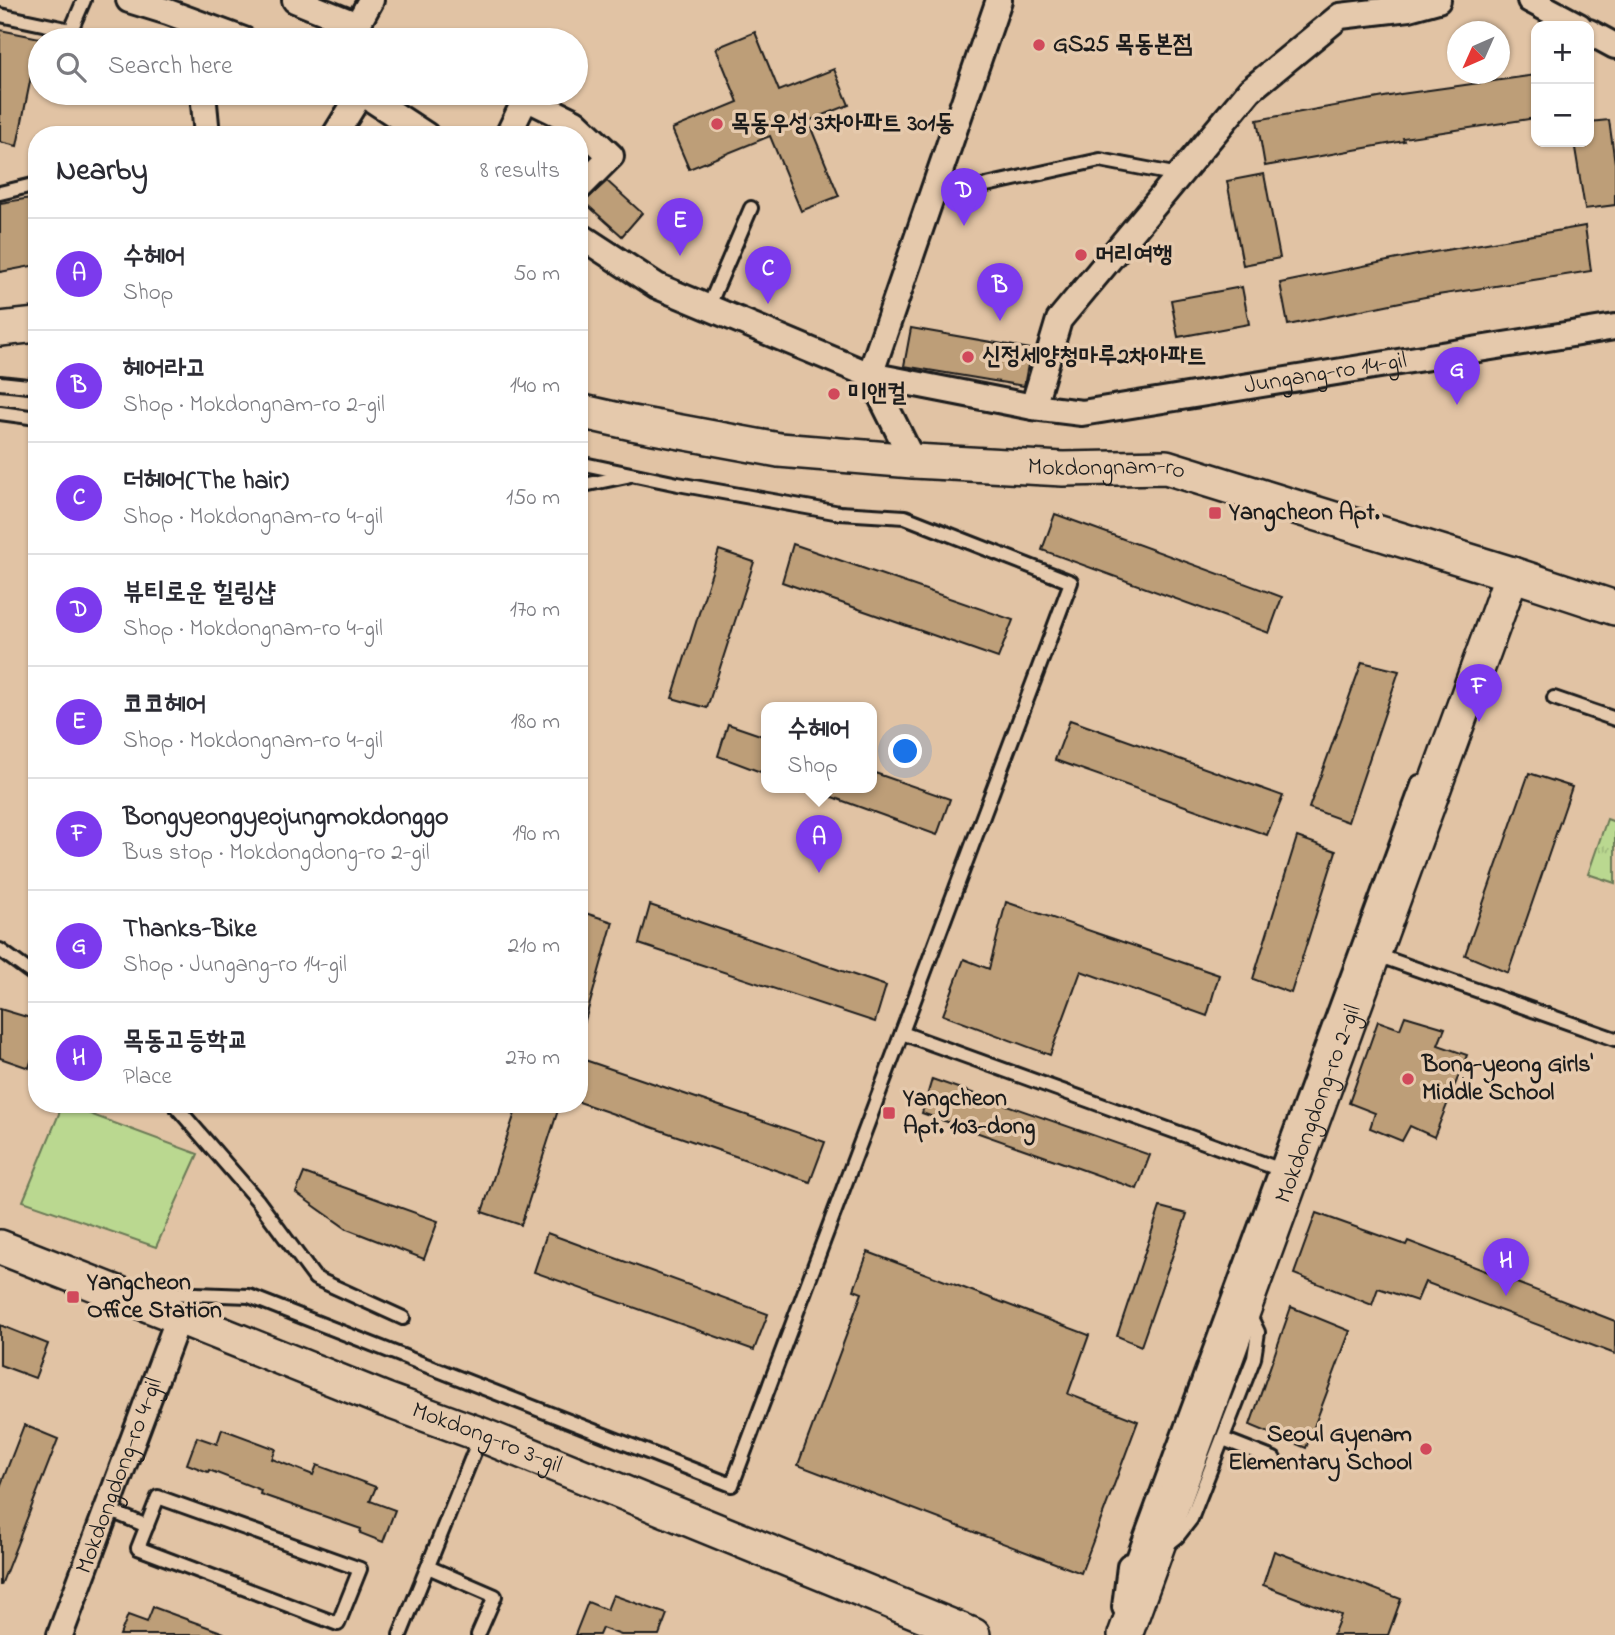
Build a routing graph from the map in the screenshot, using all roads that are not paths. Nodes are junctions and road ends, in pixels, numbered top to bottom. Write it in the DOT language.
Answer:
graph roads {
  1 [pos="84,0"];
  2 [pos="129,0"];
  3 [pos="295,0"];
  4 [pos="371,0"];
  5 [pos="999,0"];
  6 [pos="1438,0"];
  7 [pos="1530,0"];
  8 [pos="173,6"];
  9 [pos="0,15"];
  10 [pos="1570,21"];
  11 [pos="62,28"];
  12 [pos="72,28"];
  13 [pos="193,28"];
  14 [pos="344,28"];
  15 [pos="356,28"];
  16 [pos="1594,35"];
  17 [pos="1615,46"];
  18 [pos="204,105"];
  19 [pos="354,105"];
  20 [pos="380,105"];
  21 [pos="523,105"];
  22 [pos="540,105"];
  23 [pos="206,126"];
  24 [pos="341,126"];
  25 [pos="412,126"];
  26 [pos="512,126"];
  27 [pos="579,126"];
  28 [pos="588,134"];
  29 [pos="1179,176"];
  30 [pos="588,179"];
  31 [pos="28,186"];
  32 [pos="0,193"];
  33 [pos="931,197"];
  34 [pos="751,208"];
  35 [pos="588,241"];
  36 [pos="708,307"];
  37 [pos="28,326"];
  38 [pos="1615,327"];
  39 [pos="0,329"];
  40 [pos="870,375"];
  41 [pos="0,383"];
  42 [pos="28,385"];
  43 [pos="1033,407"];
  44 [pos="0,413"];
  45 [pos="588,413"];
  46 [pos="28,417"];
  47 [pos="913,461"];
  48 [pos="588,465"];
  49 [pos="635,474"];
  50 [pos="588,484"];
  51 [pos="1512,574"];
  52 [pos="1615,608"];
  53 [pos="1499,609"];
  54 [pos="1460,670"];
  55 [pos="1554,698"];
  56 [pos="1615,719"];
  57 [pos="1421,775"];
  58 [pos="0,950"];
  59 [pos="1374,954"];
  60 [pos="28,970"];
  61 [pos="902,1033"];
  62 [pos="1615,1039"];
  63 [pos="182,1113"];
  64 [pos="1276,1168"];
  65 [pos="0,1247"];
  66 [pos="83,1279"];
  67 [pos="250,1296"];
  68 [pos="1246,1306"];
  69 [pos="179,1317"];
  70 [pos="403,1318"];
  71 [pos="482,1435"];
  72 [pos="1223,1439"];
  73 [pos="1275,1459"];
  74 [pos="106,1509"];
  75 [pos="147,1526"];
  76 [pos="1143,1560"];
  77 [pos="428,1567"];
  78 [pos="60,1635"];
  79 [pos="400,1635"];
  80 [pos="478,1635"];
  81 [pos="972,1635"];
  82 [pos="1123,1635"];
  1 -- 12 [label="lane"];
  2 -- 8 [label="street"];
  3 -- 14 [label="street"];
  4 -- 15 [label="street"];
  5 -- 33 [label="street"];
  6 -- 29 [label="street"];
  7 -- 10 [label="street"];
  8 -- 13 [label="street"];
  9 -- 11 [label="lane"];
  16 -- 17 [label="street"];
  18 -- 23 [label="street"];
  19 -- 24 [label="street"];
  20 -- 25 [label="street"];
  21 -- 26 [label="street"];
  22 -- 27 [label="street"];
  28 -- 30 [label="street"];
  29 -- 33 [label="lane"];
  29 -- 43 [label="street"];
  31 -- 32 [label="lane"];
  33 -- 40 [label="street"];
  34 -- 36 [label="lane"];
  35 -- 36 [label="street, Jungang-ro 14-gil"];
  36 -- 40 [label="street, Jungang-ro 14-gil"];
  37 -- 39 [label="street"];
  38 -- 43 [label="street, Jungang-ro 14-gil"];
  40 -- 43 [label="street, Jungang-ro 14-gil"];
  40 -- 47 [label="street"];
  41 -- 42 [label="lane"];
  44 -- 46 [label="lane"];
  45 -- 47 [label="street, Mokdongnam-ro"];
  47 -- 51 [label="street, Mokdongnam-ro"];
  48 -- 49 [label="lane"];
  49 -- 50 [label="lane"];
  49 -- 61 [label="lane"];
  51 -- 52 [label="street, Mokdongnam-ro"];
  51 -- 53 [label="street, Mokdongdong-ro 2-gil"];
  53 -- 54 [label="street"];
  53 -- 59 [label="street, Mokdongdong-ro 2-gil"];
  55 -- 56 [label="lane"];
  57 -- 64 [label="lane"];
  58 -- 60 [label="lane"];
  59 -- 62 [label="lane"];
  59 -- 68 [label="street, Mokdongdong-ro 2-gil"];
  61 -- 64 [label="lane"];
  61 -- 67 [label="lane"];
  63 -- 70 [label="lane"];
  64 -- 76 [label="lane"];
  65 -- 66 [label="street, Mokdong-ro 3-gil"];
  66 -- 67 [label="lane"];
  66 -- 69 [label="street, Mokdong-ro 3-gil"];
  67 -- 69 [label="lane"];
  68 -- 72 [label="lane"];
  68 -- 76 [label="street, Mokdongdong-ro 2-gil"];
  69 -- 71 [label="street, Mokdong-ro 3-gil"];
  69 -- 74 [label="street, Mokdongdong-ro 4-gil"];
  71 -- 77 [label="lane"];
  71 -- 81 [label="street, Mokdong-ro 3-gil"];
  72 -- 73 [label="lane"];
  72 -- 76 [label="lane"];
  74 -- 75 [label="lane"];
  74 -- 78 [label="street, Mokdongdong-ro 4-gil"];
  75 -- 75 [label="lane"];
  76 -- 82 [label="street, Mokdongdong-ro 2-gil"];
  77 -- 79 [label="lane"];
  77 -- 80 [label="lane"];
}
